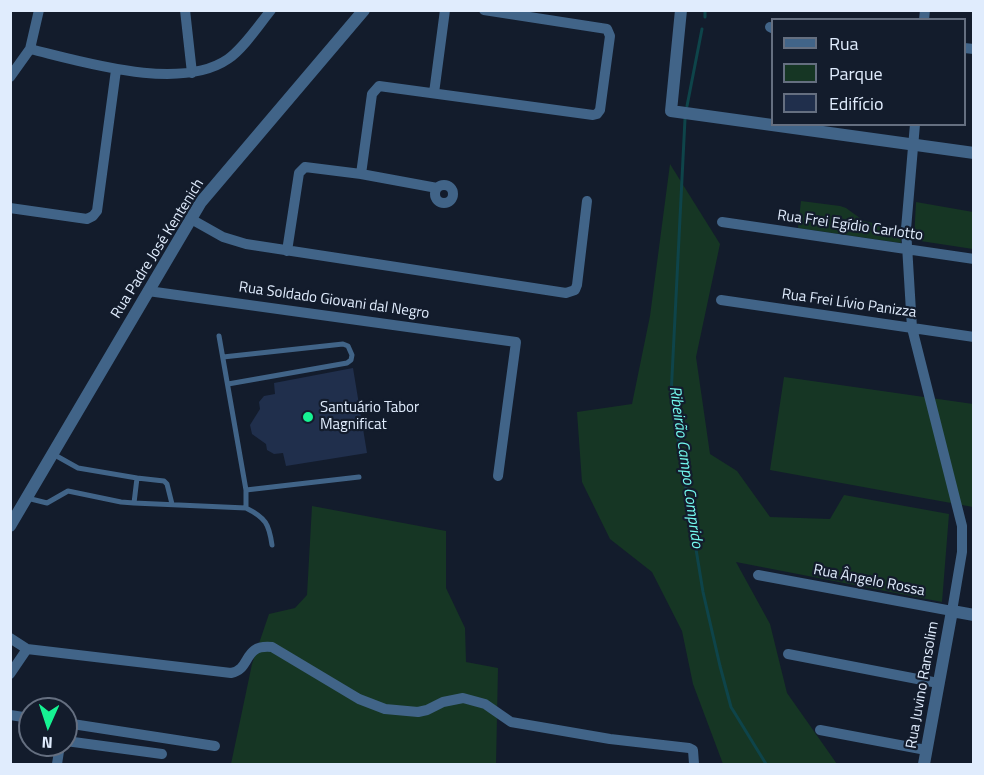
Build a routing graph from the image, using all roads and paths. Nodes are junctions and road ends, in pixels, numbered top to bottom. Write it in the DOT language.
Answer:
graph roads {
  1 [pos="185,10"];
  2 [pos="271,10"];
  3 [pos="364,10"];
  4 [pos="445,10"];
  5 [pos="484,10"];
  6 [pos="681,10"];
  7 [pos="40,13"];
  8 [pos="30,50"];
  9 [pos="116,70"];
  10 [pos="192,73"];
  11 [pos="10,77"];
  12 [pos="434,93"];
  13 [pos="771,125"];
  14 [pos="781,126"];
  15 [pos="915,126"];
  16 [pos="914,144"];
  17 [pos="974,153"];
  18 [pos="361,174"];
  19 [pos="437,188"];
  20 [pos="587,201"];
  21 [pos="10,208"];
  22 [pos="190,219"];
  23 [pos="722,222"];
  24 [pos="906,249"];
  25 [pos="287,251"];
  26 [pos="974,260"];
  27 [pos="148,291"];
  28 [pos="721,300"];
  29 [pos="912,328"];
  30 [pos="219,336"];
  31 [pos="974,337"];
  32 [pos="224,357"];
  33 [pos="228,384"];
  34 [pos="53,454"];
  35 [pos="498,476"];
  36 [pos="359,477"];
  37 [pos="136,478"];
  38 [pos="246,490"];
  39 [pos="27,498"];
  40 [pos="134,503"];
  41 [pos="172,504"];
  42 [pos="246,508"];
  43 [pos="10,526"];
  44 [pos="968,527"];
  45 [pos="272,546"];
  46 [pos="758,575"];
  47 [pos="952,611"];
  48 [pos="974,615"];
  49 [pos="10,638"];
  50 [pos="27,649"];
  51 [pos="788,654"];
  52 [pos="10,674"];
  53 [pos="938,683"];
  54 [pos="78,725"];
  55 [pos="100,728"];
  56 [pos="116,730"];
  57 [pos="820,730"];
  58 [pos="165,737"];
  59 [pos="78,742"];
  60 [pos="99,745"];
  61 [pos="114,747"];
  62 [pos="215,747"];
  63 [pos="926,750"];
  64 [pos="161,760"];
  65 [pos="694,765"];
  66 [pos="924,765"];
  1 -- 10 [label="street"];
  2 -- 10 [label="street"];
  3 -- 22 [label="street, Rua Padre José Kentenich"];
  4 -- 12 [label="street"];
  5 -- 12 [label="street"];
  6 -- 13 [label="street"];
  7 -- 8 [label="street"];
  8 -- 9 [label="street"];
  8 -- 11 [label="street"];
  9 -- 10 [label="street"];
  9 -- 21 [label="street"];
  12 -- 18 [label="street"];
  14 -- 16 [label="street"];
  15 -- 16 [label="street"];
  16 -- 17 [label="street"];
  16 -- 24 [label="street"];
  18 -- 19 [label="street"];
  18 -- 25 [label="street"];
  20 -- 25 [label="street"];
  22 -- 25 [label="street"];
  22 -- 27 [label="street, Rua Padre José Kentenich"];
  23 -- 24 [label="street, Rua Frei Egídio Carlotto"];
  24 -- 26 [label="street, Rua Frei Egídio Carlotto"];
  24 -- 29 [label="street"];
  27 -- 34 [label="street, Rua Padre José Kentenich"];
  27 -- 35 [label="street, Rua Soldado Giovani dal Negro"];
  28 -- 29 [label="street, Rua Frei Lívio Panizza"];
  29 -- 31 [label="street, Rua Frei Lívio Panizza"];
  29 -- 44 [label="street"];
  30 -- 32 [label="lane"];
  32 -- 33 [label="lane"];
  32 -- 33 [label="lane"];
  33 -- 38 [label="lane"];
  34 -- 37 [label="lane"];
  34 -- 39 [label="street, Rua Padre José Kentenich"];
  36 -- 38 [label="lane"];
  37 -- 40 [label="lane"];
  37 -- 41 [label="lane"];
  38 -- 42 [label="lane"];
  39 -- 40 [label="lane"];
  39 -- 43 [label="street, Rua Padre José Kentenich"];
  40 -- 41 [label="lane"];
  41 -- 42 [label="lane"];
  42 -- 45 [label="lane"];
  44 -- 47 [label="street"];
  46 -- 47 [label="street, Rua Ângelo Rossa"];
  47 -- 48 [label="street, Rua Ângelo Rossa"];
  47 -- 53 [label="street, Rua Juvino Ransolim"];
  49 -- 50 [label="street"];
  50 -- 52 [label="street"];
  50 -- 65 [label="street"];
  51 -- 53 [label="street"];
  53 -- 63 [label="street, Rua Juvino Ransolim"];
  54 -- 55 [label="street"];
  55 -- 56 [label="street"];
  55 -- 60 [label="street"];
  56 -- 58 [label="street"];
  56 -- 61 [label="street"];
  57 -- 63 [label="street"];
  58 -- 62 [label="street"];
  58 -- 64 [label="street"];
  59 -- 60 [label="street"];
  60 -- 61 [label="street"];
  61 -- 64 [label="street"];
  63 -- 66 [label="street, Rua Juvino Ransolim"];
}
